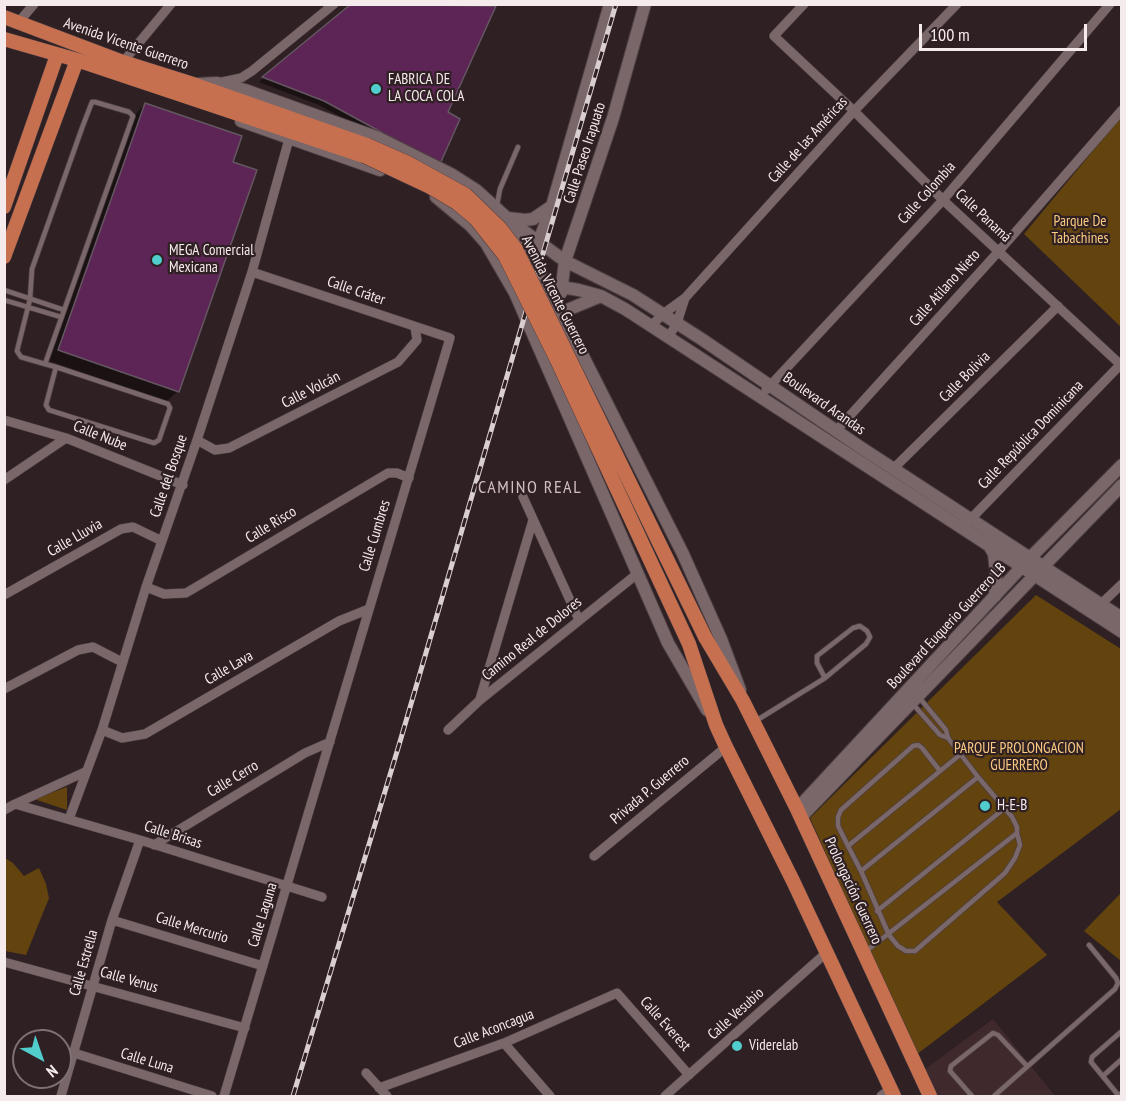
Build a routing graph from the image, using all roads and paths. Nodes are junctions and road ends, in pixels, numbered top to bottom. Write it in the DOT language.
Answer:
graph roads {
  1 [pos="34,4"];
  2 [pos="171,4"];
  3 [pos="334,4"];
  4 [pos="610,4"];
  5 [pos="645,4"];
  6 [pos="804,4"];
  7 [pos="957,4"];
  8 [pos="1110,4"];
  9 [pos="11,20"];
  10 [pos="4,39"];
  11 [pos="57,55"];
  12 [pos="77,60"];
  13 [pos="123,62"];
  14 [pos="217,82"];
  15 [pos="196,85"];
  16 [pos="179,95"];
  17 [pos="1122,110"];
  18 [pos="854,111"];
  19 [pos="289,139"];
  20 [pos="518,147"];
  21 [pos="365,150"];
  22 [pos="943,200"];
  23 [pos="5,206"];
  24 [pos="552,206"];
  25 [pos="497,207"];
  26 [pos="507,218"];
  27 [pos="515,230"];
  28 [pos="539,243"];
  29 [pos="489,248"];
  30 [pos="999,251"];
  31 [pos="4,257"];
  32 [pos="532,259"];
  33 [pos="565,261"];
  34 [pos="252,272"];
  35 [pos="548,287"];
  36 [pos="561,287"];
  37 [pos="4,290"];
  38 [pos="515,293"];
  39 [pos="600,296"];
  40 [pos="685,298"];
  41 [pos="30,299"];
  42 [pos="4,300"];
  43 [pos="1058,306"];
  44 [pos="28,307"];
  45 [pos="64,310"];
  46 [pos="561,312"];
  47 [pos="663,314"];
  48 [pos="61,317"];
  49 [pos="677,323"];
  50 [pos="651,326"];
  51 [pos="415,327"];
  52 [pos="531,328"];
  53 [pos="450,338"];
  54 [pos="668,338"];
  55 [pos="45,364"];
  56 [pos="1121,364"];
  57 [pos="56,367"];
  58 [pos="770,385"];
  59 [pos="760,397"];
  60 [pos="4,420"];
  61 [pos="836,431"];
  62 [pos="66,438"];
  63 [pos="197,440"];
  64 [pos="1122,465"];
  65 [pos="893,469"];
  66 [pos="409,478"];
  67 [pos="4,480"];
  68 [pos="183,485"];
  69 [pos="1122,485"];
  70 [pos="523,497"];
  71 [pos="533,520"];
  72 [pos="966,523"];
  73 [pos="162,541"];
  74 [pos="990,547"];
  75 [pos="1025,563"];
  76 [pos="1038,570"];
  77 [pos="637,574"];
  78 [pos="1122,584"];
  79 [pos="146,587"];
  80 [pos="4,596"];
  81 [pos="995,596"];
  82 [pos="1100,605"];
  83 [pos="369,609"];
  84 [pos="1122,618"];
  85 [pos="579,620"];
  86 [pos="1122,632"];
  87 [pos="122,663"];
  88 [pos="825,678"];
  89 [pos="4,689"];
  90 [pos="912,698"];
  91 [pos="480,700"];
  92 [pos="743,701"];
  93 [pos="754,723"];
  94 [pos="716,725"];
  95 [pos="102,730"];
  96 [pos="448,730"];
  97 [pos="948,738"];
  98 [pos="330,742"];
  99 [pos="726,747"];
  100 [pos="961,754"];
  101 [pos="940,771"];
  102 [pos="86,772"];
  103 [pos="978,777"];
  104 [pos="15,804"];
  105 [pos="1005,808"];
  106 [pos="4,810"];
  107 [pos="799,813"];
  108 [pos="69,819"];
  109 [pos="1017,833"];
  110 [pos="140,840"];
  111 [pos="154,845"];
  112 [pos="848,846"];
  113 [pos="594,856"];
  114 [pos="861,871"];
  115 [pos="287,886"];
  116 [pos="322,897"];
  117 [pos="877,911"];
  118 [pos="112,920"];
  119 [pos="889,935"];
  120 [pos="1089,945"];
  121 [pos="826,953"];
  122 [pos="863,954"];
  123 [pos="4,962"];
  124 [pos="263,966"];
  125 [pos="94,986"];
  126 [pos="617,993"];
  127 [pos="245,1028"];
  128 [pos="1122,1031"];
  129 [pos="504,1043"];
  130 [pos="74,1053"];
  131 [pos="1122,1059"];
  132 [pos="1027,1066"];
  133 [pos="366,1073"];
  134 [pos="689,1075"];
  135 [pos="1103,1076"];
  136 [pos="379,1088"];
  137 [pos="888,1094"];
  138 [pos="62,1096"];
  139 [pos="212,1096"];
  140 [pos="224,1096"];
  141 [pos="387,1096"];
  142 [pos="550,1096"];
  143 [pos="665,1096"];
  144 [pos="930,1096"];
  145 [pos="972,1096"];
  146 [pos="994,1096"];
  147 [pos="1121,1096"];
  1 -- 9 [label="street"];
  2 -- 13 [label="street"];
  3 -- 14 [label="street"];
  4 -- 24 [label="main road, Calle Paseo Irapuato"];
  5 -- 33 [label="main road, Calle Paseo Irapuato"];
  6 -- 18 [label="street, Calle Panamá"];
  7 -- 18 [label="street, Calle de las Américas"];
  8 -- 22 [label="street, Calle Colombia"];
  9 -- 13 [label="main road, Avenida Vicente Guerrero"];
  10 -- 11 [label="main road, Avenida Vicente Guerrero"];
  11 -- 12 [label="main road, Avenida Vicente Guerrero"];
  11 -- 23 [label="main road"];
  12 -- 16 [label="main road, Avenida Vicente Guerrero"];
  12 -- 31 [label="main road"];
  13 -- 15 [label="main road, Avenida Vicente Guerrero"];
  14 -- 15 [label="main road"];
  14 -- 25 [label="main road"];
  15 -- 21 [label="main road, Avenida Vicente Guerrero"];
  16 -- 19 [label="main road"];
  16 -- 21 [label="main road, Avenida Vicente Guerrero"];
  17 -- 30 [label="street, Calle Atilano Nieto"];
  18 -- 22 [label="street, Calle Panamá"];
  18 -- 40 [label="street, Calle de las Américas"];
  19 -- 29 [label="main road"];
  19 -- 34 [label="street, Calle del Bosque"];
  20 -- 25 [label="lane"];
  21 -- 92 [label="main road, Avenida Vicente Guerrero, bridge"];
  21 -- 94 [label="main road, Avenida Vicente Guerrero, bridge"];
  22 -- 30 [label="street, Calle Panamá"];
  22 -- 58 [label="street, Calle Colombia"];
  24 -- 26 [label="main road"];
  24 -- 28 [label="main road, Calle Paseo Irapuato"];
  25 -- 26 [label="main road"];
  26 -- 27 [label="main road"];
  26 -- 28 [label="main road, Boulevard Arandas"];
  27 -- 29 [label="main road"];
  27 -- 32 [label="main road"];
  28 -- 32 [label="main road, Calle Paseo Irapuato"];
  28 -- 33 [label="main road, Boulevard Arandas"];
  29 -- 38 [label="main road"];
  30 -- 43 [label="street, Calle Panamá"];
  30 -- 61 [label="street, Calle Atilano Nieto"];
  32 -- 35 [label="main road"];
  32 -- 38 [label="main road, Calle Paseo Irapuato"];
  33 -- 36 [label="main road, Calle Paseo Irapuato"];
  33 -- 47 [label="main road, Boulevard Arandas"];
  34 -- 51 [label="street, Calle Cráter"];
  34 -- 63 [label="street, Calle del Bosque"];
  35 -- 36 [label="main road, Boulevard Arandas"];
  35 -- 38 [label="main road, Boulevard Arandas"];
  35 -- 46 [label="main road"];
  36 -- 39 [label="main road, Boulevard Arandas"];
  36 -- 46 [label="main road, Calle Paseo Irapuato"];
  37 -- 41 [label="lane"];
  38 -- 52 [label="main road"];
  39 -- 46 [label="main road"];
  39 -- 50 [label="main road, Boulevard Arandas"];
  40 -- 47 [label="street, Calle de las Américas"];
  40 -- 49 [label="street, Calle de las Américas"];
  41 -- 44 [label="lane"];
  41 -- 45 [label="lane"];
  41 -- 45 [label="lane"];
  42 -- 44 [label="lane"];
  43 -- 56 [label="street, Calle Panamá"];
  43 -- 65 [label="street, Calle Bolivia"];
  44 -- 48 [label="lane"];
  44 -- 55 [label="lane"];
  45 -- 48 [label="lane"];
  46 -- 52 [label="main road"];
  46 -- 92 [label="main road"];
  47 -- 49 [label="main road, Boulevard Arandas"];
  47 -- 50 [label="street, Calle de las Américas"];
  48 -- 55 [label="lane"];
  49 -- 54 [label="street, Calle de las Américas"];
  49 -- 58 [label="main road, Boulevard Arandas"];
  50 -- 54 [label="main road, Boulevard Arandas"];
  51 -- 53 [label="street, Calle Cráter"];
  51 -- 63 [label="street, Calle Volcán"];
  52 -- 77 [label="main road"];
  53 -- 66 [label="street, Calle Cumbres"];
  54 -- 59 [label="main road, Boulevard Arandas"];
  55 -- 57 [label="lane"];
  56 -- 72 [label="street, Calle República Dominicana"];
  57 -- 57 [label="lane"];
  58 -- 59 [label="street, Calle Colombia"];
  58 -- 61 [label="main road, Boulevard Arandas"];
  59 -- 72 [label="main road, Boulevard Arandas"];
  60 -- 62 [label="street, Calle Nube"];
  61 -- 65 [label="main road, Boulevard Arandas"];
  62 -- 67 [label="street"];
  62 -- 68 [label="street, Calle Nube"];
  63 -- 68 [label="street, Calle del Bosque"];
  64 -- 75 [label="main road, Boulevard Euquerio Guerrero LB"];
  65 -- 72 [label="main road, Boulevard Arandas"];
  66 -- 79 [label="street, Calle Risco"];
  66 -- 83 [label="street, Calle Cumbres"];
  68 -- 73 [label="street, Calle del Bosque"];
  69 -- 76 [label="main road, Boulevard Euquerio Guerrero LB"];
  70 -- 71 [label="street"];
  71 -- 85 [label="street"];
  71 -- 91 [label="street"];
  72 -- 74 [label="main road, Boulevard Arandas"];
  72 -- 75 [label="main road, Boulevard Arandas"];
  73 -- 79 [label="street, Calle del Bosque"];
  73 -- 80 [label="street, Calle Lluvia"];
  74 -- 75 [label="main road, Boulevard Arandas"];
  74 -- 81 [label="main road"];
  75 -- 76 [label="main road, Boulevard Arandas"];
  75 -- 81 [label="main road, Boulevard Euquerio Guerrero LB"];
  76 -- 82 [label="main road, Boulevard Arandas"];
  76 -- 86 [label="main road, Boulevard Arandas"];
  76 -- 90 [label="main road, Boulevard Euquerio Guerrero LB"];
  77 -- 85 [label="street, Camino Real de Dolores"];
  77 -- 94 [label="main road"];
  78 -- 82 [label="street"];
  79 -- 87 [label="street, Calle del Bosque"];
  81 -- 90 [label="main road, Boulevard Euquerio Guerrero LB"];
  82 -- 84 [label="main road, Boulevard Arandas"];
  83 -- 95 [label="street, Calle Lava"];
  83 -- 98 [label="street, Calle Cumbres"];
  85 -- 91 [label="street, Camino Real de Dolores"];
  87 -- 89 [label="street"];
  87 -- 95 [label="street, Calle del Bosque"];
  88 -- 88 [label="lane"];
  88 -- 93 [label="lane"];
  90 -- 97 [label="lane"];
  90 -- 97 [label="lane"];
  90 -- 107 [label="main road, Boulevard Euquerio Guerrero LB"];
  91 -- 96 [label="street, Camino Real de Dolores"];
  92 -- 93 [label="main road, Prolongación Guerrero"];
  93 -- 107 [label="main road, Prolongación Guerrero"];
  94 -- 99 [label="main road"];
  95 -- 102 [label="street, Calle del Bosque"];
  97 -- 100 [label="lane"];
  98 -- 111 [label="street, Calle Cerro"];
  98 -- 115 [label="street, Calle Laguna"];
  99 -- 113 [label="street, Privada P. Guerrero"];
  99 -- 121 [label="main road"];
  100 -- 101 [label="lane"];
  100 -- 103 [label="lane"];
  101 -- 112 [label="lane"];
  101 -- 112 [label="lane"];
  102 -- 104 [label="street"];
  102 -- 108 [label="street, Calle del Bosque"];
  103 -- 105 [label="lane"];
  103 -- 114 [label="lane"];
  104 -- 106 [label="street"];
  104 -- 108 [label="street, Calle Brisas"];
  105 -- 109 [label="lane"];
  105 -- 117 [label="lane"];
  107 -- 122 [label="main road, Prolongación Guerrero"];
  108 -- 110 [label="street, Calle Brisas"];
  109 -- 119 [label="lane"];
  109 -- 119 [label="lane"];
  110 -- 111 [label="street, Calle Brisas"];
  110 -- 118 [label="street, Calle Estrella"];
  111 -- 115 [label="street, Calle Brisas"];
  112 -- 114 [label="lane"];
  114 -- 117 [label="lane"];
  115 -- 116 [label="street, Calle Brisas"];
  115 -- 124 [label="street, Calle Laguna"];
  117 -- 119 [label="lane"];
  118 -- 124 [label="street, Calle Mercurio"];
  118 -- 125 [label="street, Calle Estrella"];
  119 -- 122 [label="lane"];
  120 -- 132 [label="lane"];
  121 -- 134 [label="street, Calle Vesubio"];
  121 -- 137 [label="main road"];
  122 -- 144 [label="main road, Prolongación Guerrero"];
  123 -- 125 [label="street, Calle Venus"];
  124 -- 127 [label="street, Calle Laguna"];
  125 -- 127 [label="street, Calle Venus"];
  125 -- 130 [label="street, Calle Estrella"];
  126 -- 129 [label="street, Calle Aconcagua"];
  126 -- 134 [label="street, Calle Everest"];
  127 -- 140 [label="street, Calle Laguna"];
  128 -- 135 [label="lane"];
  129 -- 136 [label="street, Calle Aconcagua"];
  129 -- 142 [label="street"];
  130 -- 138 [label="street, Calle Estrella"];
  130 -- 139 [label="street, Calle Luna"];
  131 -- 135 [label="lane"];
  132 -- 145 [label="lane"];
  132 -- 146 [label="lane"];
  133 -- 136 [label="street"];
  134 -- 143 [label="street, Calle Vesubio"];
  135 -- 147 [label="lane"];
  136 -- 141 [label="street"];
}
